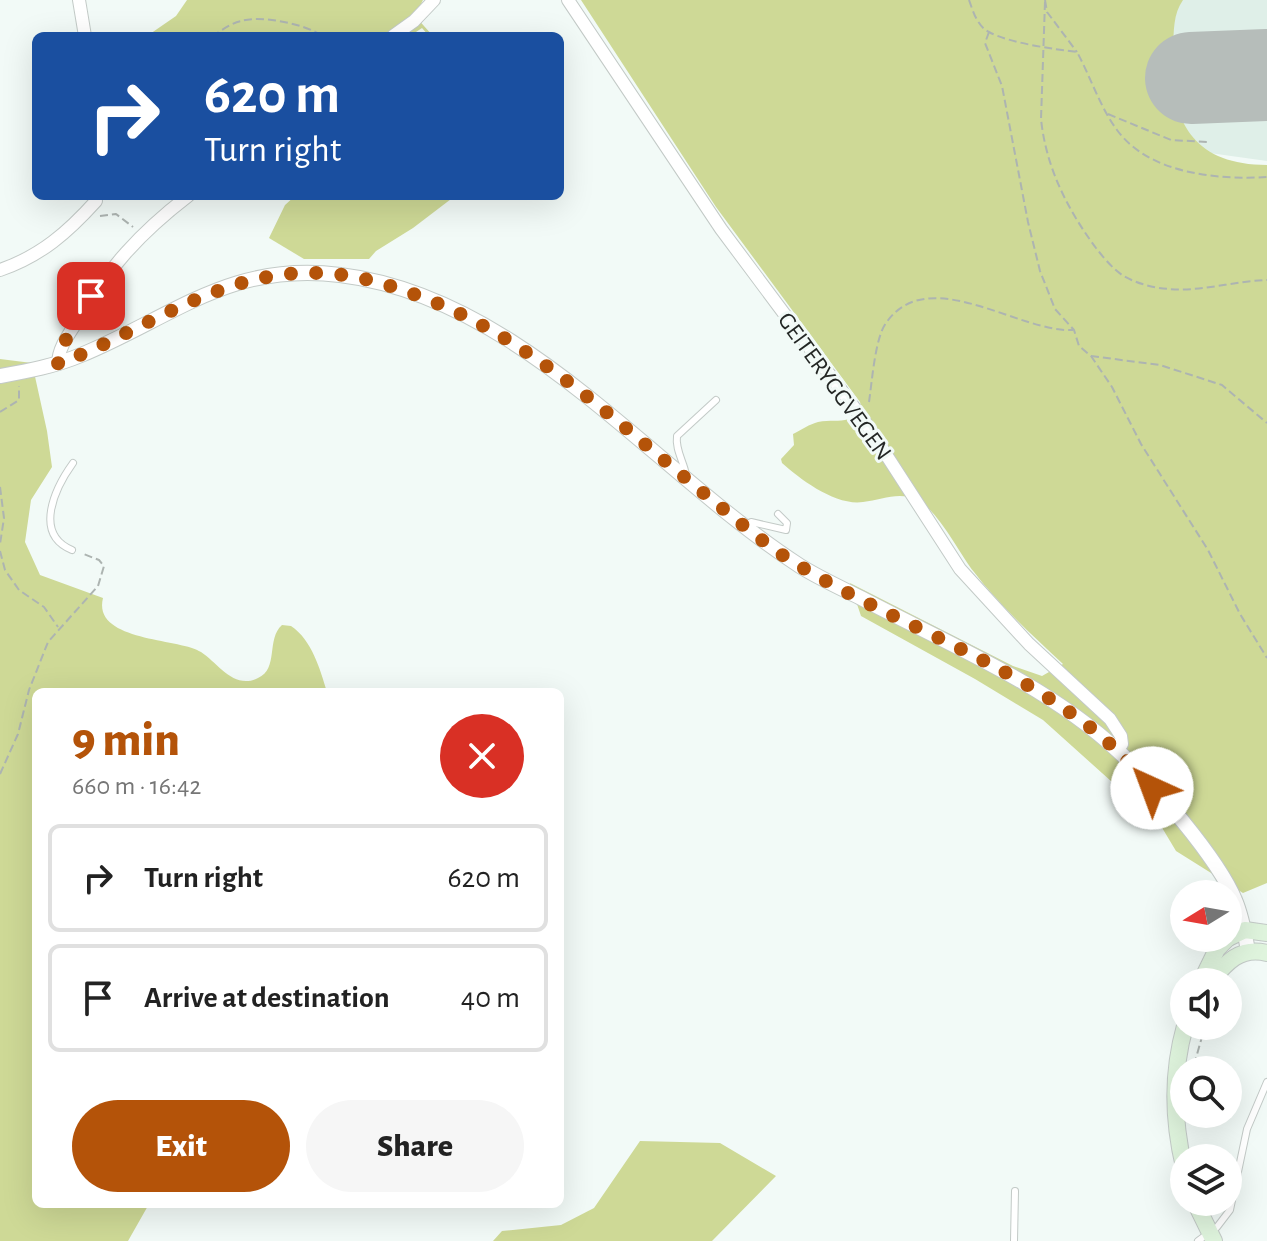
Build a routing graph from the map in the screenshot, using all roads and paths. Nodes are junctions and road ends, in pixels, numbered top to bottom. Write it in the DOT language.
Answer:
graph roads {
  1 [pos="79,0"];
  2 [pos="434,0"];
  3 [pos="568,0"];
  4 [pos="969,0"];
  5 [pos="1045,1"];
  6 [pos="84,32"];
  7 [pos="220,32"];
  8 [pos="316,32"];
  9 [pos="399,32"];
  10 [pos="989,32"];
  11 [pos="1042,47"];
  12 [pos="1077,52"];
  13 [pos="1106,114"];
  14 [pos="1208,142"];
  15 [pos="1267,177"];
  16 [pos="183,200"];
  17 [pos="96,201"];
  18 [pos="101,216"];
  19 [pos="144,234"];
  20 [pos="0,270"];
  21 [pos="1267,280"];
  22 [pos="1074,330"];
  23 [pos="1091,356"];
  24 [pos="58,364"];
  25 [pos="18,373"];
  26 [pos="0,376"];
  27 [pos="716,400"];
  28 [pos="1,412"];
  29 [pos="0,418"];
  30 [pos="865,422"];
  31 [pos="1267,423"];
  32 [pos="73,463"];
  33 [pos="686,479"];
  34 [pos="0,487"];
  35 [pos="778,514"];
  36 [pos="744,526"];
  37 [pos="0,544"];
  38 [pos="72,550"];
  39 [pos="0,551"];
  40 [pos="58,628"];
  41 [pos="1267,658"];
  42 [pos="1118,750"];
  43 [pos="0,774"];
  44 [pos="1245,930"];
  45 [pos="1242,931"];
  46 [pos="1267,933"];
  47 [pos="1248,951"];
  48 [pos="1267,953"];
  49 [pos="1222,968"];
  50 [pos="1183,1040"];
  51 [pos="1267,1082"];
  52 [pos="1180,1144"];
  53 [pos="1015,1191"];
  54 [pos="1200,1216"];
  55 [pos="1207,1238"];
  56 [pos="1014,1241"];
  1 -- 6 [label="street"];
  2 -- 9 [label="street"];
  3 -- 30 [label="street, GEITERYGGVEGEN"];
  4 -- 10 [label="path"];
  5 -- 11 [label="path"];
  5 -- 12 [label="path"];
  7 -- 8 [label="path"];
  10 -- 11 [label="path"];
  10 -- 22 [label="path"];
  11 -- 12 [label="path"];
  11 -- 21 [label="path"];
  12 -- 13 [label="path"];
  13 -- 14 [label="path"];
  13 -- 15 [label="path"];
  16 -- 19 [label="street"];
  17 -- 20 [label="street"];
  18 -- 19 [label="path"];
  19 -- 24 [label="street"];
  22 -- 23 [label="path"];
  22 -- 30 [label="path"];
  23 -- 31 [label="path"];
  23 -- 41 [label="path"];
  24 -- 25 [label="street"];
  24 -- 33 [label="street"];
  25 -- 26 [label="street"];
  25 -- 28 [label="path"];
  27 -- 33 [label="lane"];
  28 -- 29 [label="path"];
  30 -- 42 [label="street, GEITERYGGVEGEN"];
  32 -- 38 [label="lane"];
  33 -- 36 [label="street"];
  34 -- 37 [label="path"];
  35 -- 36 [label="lane"];
  36 -- 42 [label="street"];
  38 -- 40 [label="path"];
  39 -- 40 [label="path"];
  40 -- 43 [label="path"];
  42 -- 44 [label="street"];
  44 -- 45 [label="main road"];
  44 -- 46 [label="main road"];
  44 -- 47 [label="street"];
  47 -- 48 [label="main road"];
  47 -- 49 [label="main road"];
  50 -- 52 [label="main road"];
  51 -- 55 [label="lane"];
  53 -- 56 [label="lane"];
  54 -- 55 [label="main road"];
}
